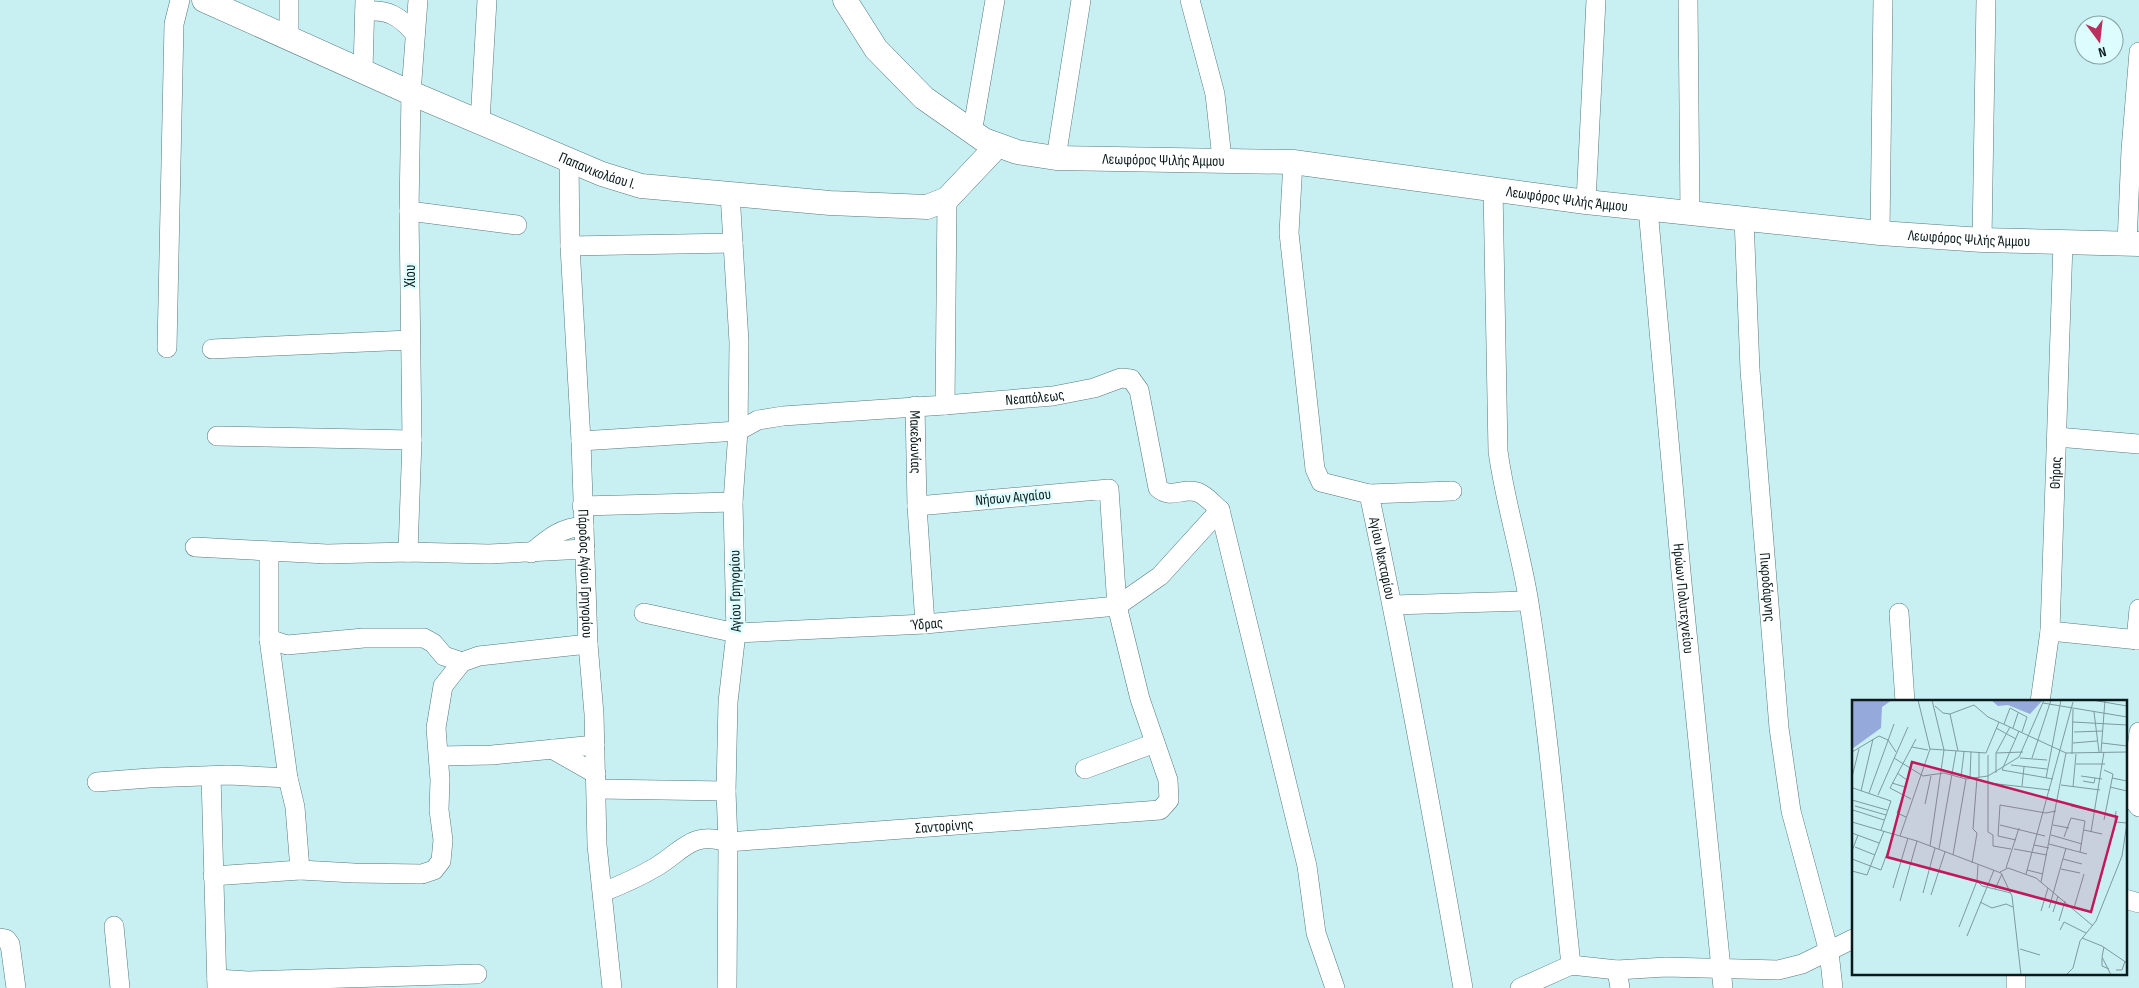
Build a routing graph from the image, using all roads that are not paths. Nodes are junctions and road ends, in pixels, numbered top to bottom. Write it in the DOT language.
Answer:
graph roads {
  1 [pos="180,0"];
  2 [pos="204,0"];
  3 [pos="289,0"];
  4 [pos="418,0"];
  5 [pos="487,0"];
  6 [pos="845,0"];
  7 [pos="995,0"];
  8 [pos="1081,0"];
  9 [pos="1190,0"];
  10 [pos="1596,0"];
  11 [pos="1688,0"];
  12 [pos="1883,0"];
  13 [pos="1986,0"];
  14 [pos="365,6"];
  15 [pos="415,34"];
  16 [pos="289,40"];
  17 [pos="2139,52"];
  18 [pos="363,70"];
  19 [pos="410,93"];
  20 [pos="480,122"];
  21 [pos="972,133"];
  22 [pos="997,146"];
  23 [pos="569,158"];
  24 [pos="1056,158"];
  25 [pos="1222,160"];
  26 [pos="1293,162"];
  27 [pos="1493,189"];
  28 [pos="730,193"];
  29 [pos="946,200"];
  30 [pos="1586,202"];
  31 [pos="1648,210"];
  32 [pos="409,211"];
  33 [pos="1690,214"];
  34 [pos="1744,218"];
  35 [pos="517,225"];
  36 [pos="1880,233"];
  37 [pos="1982,240"];
  38 [pos="733,243"];
  39 [pos="2063,243"];
  40 [pos="2133,244"];
  41 [pos="570,246"];
  42 [pos="410,340"];
  43 [pos="167,348"];
  44 [pos="212,349"];
  45 [pos="945,405"];
  46 [pos="915,406"];
  47 [pos="738,431"];
  48 [pos="217,436"];
  49 [pos="2056,437"];
  50 [pos="412,440"];
  51 [pos="581,441"];
  52 [pos="2139,444"];
  53 [pos="1452,491"];
  54 [pos="1369,494"];
  55 [pos="733,502"];
  56 [pos="582,506"];
  57 [pos="917,506"];
  58 [pos="1220,510"];
  59 [pos="584,526"];
  60 [pos="195,547"];
  61 [pos="585,549"];
  62 [pos="269,551"];
  63 [pos="408,552"];
  64 [pos="531,553"];
  65 [pos="1528,601"];
  66 [pos="1393,605"];
  67 [pos="1117,606"];
  68 [pos="2139,609"];
  69 [pos="1899,612"];
  70 [pos="644,614"];
  71 [pos="925,624"];
  72 [pos="2050,631"];
  73 [pos="736,633"];
  74 [pos="269,639"];
  75 [pos="2138,640"];
  76 [pos="588,644"];
  77 [pos="462,662"];
  78 [pos="1905,700"];
  79 [pos="2040,700"];
  80 [pos="2139,732"];
  81 [pos="1155,743"];
  82 [pos="595,745"];
  83 [pos="552,749"];
  84 [pos="439,756"];
  85 [pos="1085,769"];
  86 [pos="211,776"];
  87 [pos="288,778"];
  88 [pos="97,782"];
  89 [pos="596,782"];
  90 [pos="726,791"];
  91 [pos="2139,807"];
  92 [pos="728,842"];
  93 [pos="300,870"];
  94 [pos="213,876"];
  95 [pos="603,892"];
  96 [pos="2126,898"];
  97 [pos="2139,902"];
  98 [pos="114,926"];
  99 [pos="0,938"];
  100 [pos="1852,940"];
  101 [pos="1829,952"];
  102 [pos="1571,965"];
  103 [pos="1721,967"];
  104 [pos="478,974"];
  105 [pos="1619,979"];
  106 [pos="217,983"];
  107 [pos="1526,987"];
  108 [pos="16,988"];
  109 [pos="120,988"];
  110 [pos="612,988"];
  111 [pos="727,988"];
  112 [pos="1335,988"];
  113 [pos="1463,988"];
  114 [pos="1723,988"];
  115 [pos="1832,988"];
  1 -- 43 [label="street"];
  2 -- 16 [label="street, Παπανικολάου Ι."];
  3 -- 16 [label="street"];
  4 -- 15 [label="street, Χίου"];
  5 -- 20 [label="street"];
  6 -- 21 [label="street, Λεωφόρος Ψιλής Άμμου"];
  7 -- 21 [label="street"];
  8 -- 24 [label="street"];
  9 -- 25 [label="street"];
  10 -- 30 [label="street"];
  11 -- 33 [label="street"];
  12 -- 36 [label="street"];
  13 -- 37 [label="street"];
  14 -- 15 [label="street"];
  14 -- 18 [label="street"];
  15 -- 19 [label="street, Χίου"];
  16 -- 18 [label="street, Παπανικολάου Ι."];
  17 -- 40 [label="street"];
  18 -- 19 [label="street, Παπανικολάου Ι."];
  19 -- 20 [label="street, Παπανικολάου Ι."];
  19 -- 32 [label="street, Χίου"];
  20 -- 23 [label="street, Παπανικολάου Ι."];
  21 -- 22 [label="street, Λεωφόρος Ψιλής Άμμου"];
  22 -- 24 [label="street, Λεωφόρος Ψιλής Άμμου"];
  22 -- 29 [label="street"];
  23 -- 28 [label="street, Παπανικολάου Ι."];
  23 -- 41 [label="street, Πάροδος Αγίου Γρηγορίου"];
  24 -- 25 [label="street, Λεωφόρος Ψιλής Άμμου"];
  25 -- 26 [label="street, Λεωφόρος Ψιλής Άμμου"];
  26 -- 27 [label="street, Λεωφόρος Ψιλής Άμμου"];
  26 -- 54 [label="street"];
  27 -- 30 [label="street, Λεωφόρος Ψιλής Άμμου"];
  27 -- 65 [label="street"];
  28 -- 29 [label="street, Παπανικολάου Ι."];
  28 -- 38 [label="street, Αγίου Γρηγορίου"];
  29 -- 45 [label="street, Μακεδωνίας"];
  30 -- 31 [label="street, Λεωφόρος Ψιλής Άμμου"];
  31 -- 33 [label="street, Λεωφόρος Ψιλής Άμμου"];
  31 -- 103 [label="street, Ηρώων Πολυτεχνείου"];
  32 -- 35 [label="street"];
  32 -- 42 [label="street, Χίου"];
  33 -- 34 [label="street, Λεωφόρος Ψιλής Άμμου"];
  34 -- 36 [label="street, Λεωφόρος Ψιλής Άμμου"];
  34 -- 101 [label="street, Πικροδάφνης"];
  36 -- 37 [label="street, Λεωφόρος Ψιλής Άμμου"];
  37 -- 39 [label="street, Λεωφόρος Ψιλής Άμμου"];
  38 -- 41 [label="street"];
  38 -- 47 [label="street, Αγίου Γρηγορίου"];
  39 -- 40 [label="street, Λεωφόρος Ψιλής Άμμου"];
  39 -- 49 [label="street, Θήρας"];
  41 -- 51 [label="street, Πάροδος Αγίου Γρηγορίου"];
  42 -- 44 [label="street"];
  42 -- 50 [label="street, Χίου"];
  45 -- 46 [label="street, Μακεδωνίας"];
  45 -- 58 [label="street, Νεαπόλεως"];
  46 -- 47 [label="street"];
  46 -- 57 [label="street, Μακεδωνίας"];
  47 -- 51 [label="street"];
  47 -- 55 [label="street, Αγίου Γρηγορίου"];
  48 -- 50 [label="street"];
  49 -- 52 [label="street"];
  49 -- 72 [label="street, Θήρας"];
  50 -- 63 [label="street, Χίου"];
  51 -- 56 [label="street, Πάροδος Αγίου Γρηγορίου"];
  53 -- 54 [label="street"];
  54 -- 66 [label="street, Αγίου Νεκταρίου"];
  55 -- 56 [label="street"];
  55 -- 73 [label="street, Αγίου Γρηγορίου"];
  56 -- 59 [label="street, Πάροδος Αγίου Γρηγορίου"];
  57 -- 67 [label="street, Νήσων Αιγαίου"];
  57 -- 71 [label="street, Μακεδωνίας"];
  58 -- 67 [label="street"];
  58 -- 112 [label="street"];
  59 -- 61 [label="street, Πάροδος Αγίου Γρηγορίου"];
  59 -- 64 [label="street"];
  60 -- 62 [label="street"];
  61 -- 64 [label="street"];
  61 -- 76 [label="street, Πάροδος Αγίου Γρηγορίου"];
  62 -- 63 [label="street"];
  62 -- 74 [label="street"];
  63 -- 64 [label="street"];
  65 -- 66 [label="street"];
  65 -- 102 [label="street"];
  66 -- 113 [label="street, Αγίου Νεκταρίου"];
  67 -- 71 [label="street, Ύδρας"];
  67 -- 81 [label="street"];
  68 -- 75 [label="street"];
  69 -- 78 [label="street"];
  70 -- 73 [label="street, Ύδρας"];
  71 -- 73 [label="street, Ύδρας"];
  72 -- 75 [label="street"];
  72 -- 79 [label="street, Θήρας"];
  73 -- 90 [label="street, Αγίου Γρηγορίου"];
  74 -- 77 [label="street"];
  74 -- 87 [label="street"];
  76 -- 77 [label="street"];
  76 -- 82 [label="street, Πάροδος Αγίου Γρηγορίου"];
  77 -- 84 [label="street"];
  80 -- 91 [label="street"];
  81 -- 85 [label="street"];
  81 -- 92 [label="street, Σαντορίνης"];
  82 -- 83 [label="street"];
  82 -- 89 [label="street, Πάροδος Αγίου Γρηγορίου"];
  83 -- 84 [label="street"];
  83 -- 89 [label="street"];
  84 -- 93 [label="street"];
  86 -- 87 [label="street"];
  86 -- 88 [label="street"];
  86 -- 94 [label="street"];
  87 -- 93 [label="street"];
  89 -- 90 [label="street"];
  89 -- 95 [label="street, Πάροδος Αγίου Γρηγορίου"];
  90 -- 92 [label="street, Αγίου Γρηγορίου"];
  92 -- 95 [label="street, Σαντορίνης"];
  92 -- 111 [label="street, Αγίου Γρηγορίου"];
  93 -- 94 [label="street"];
  94 -- 106 [label="street"];
  95 -- 110 [label="street, Πάροδος Αγίου Γρηγορίου"];
  96 -- 97 [label="street"];
  98 -- 109 [label="street"];
  99 -- 108 [label="street"];
  100 -- 101 [label="street"];
  101 -- 103 [label="street"];
  101 -- 115 [label="street, Πικροδάφνης"];
  102 -- 105 [label="street"];
  102 -- 107 [label="street"];
  103 -- 105 [label="street"];
  103 -- 114 [label="street, Ηρώων Πολυτεχνείου"];
  104 -- 106 [label="street"];
}
